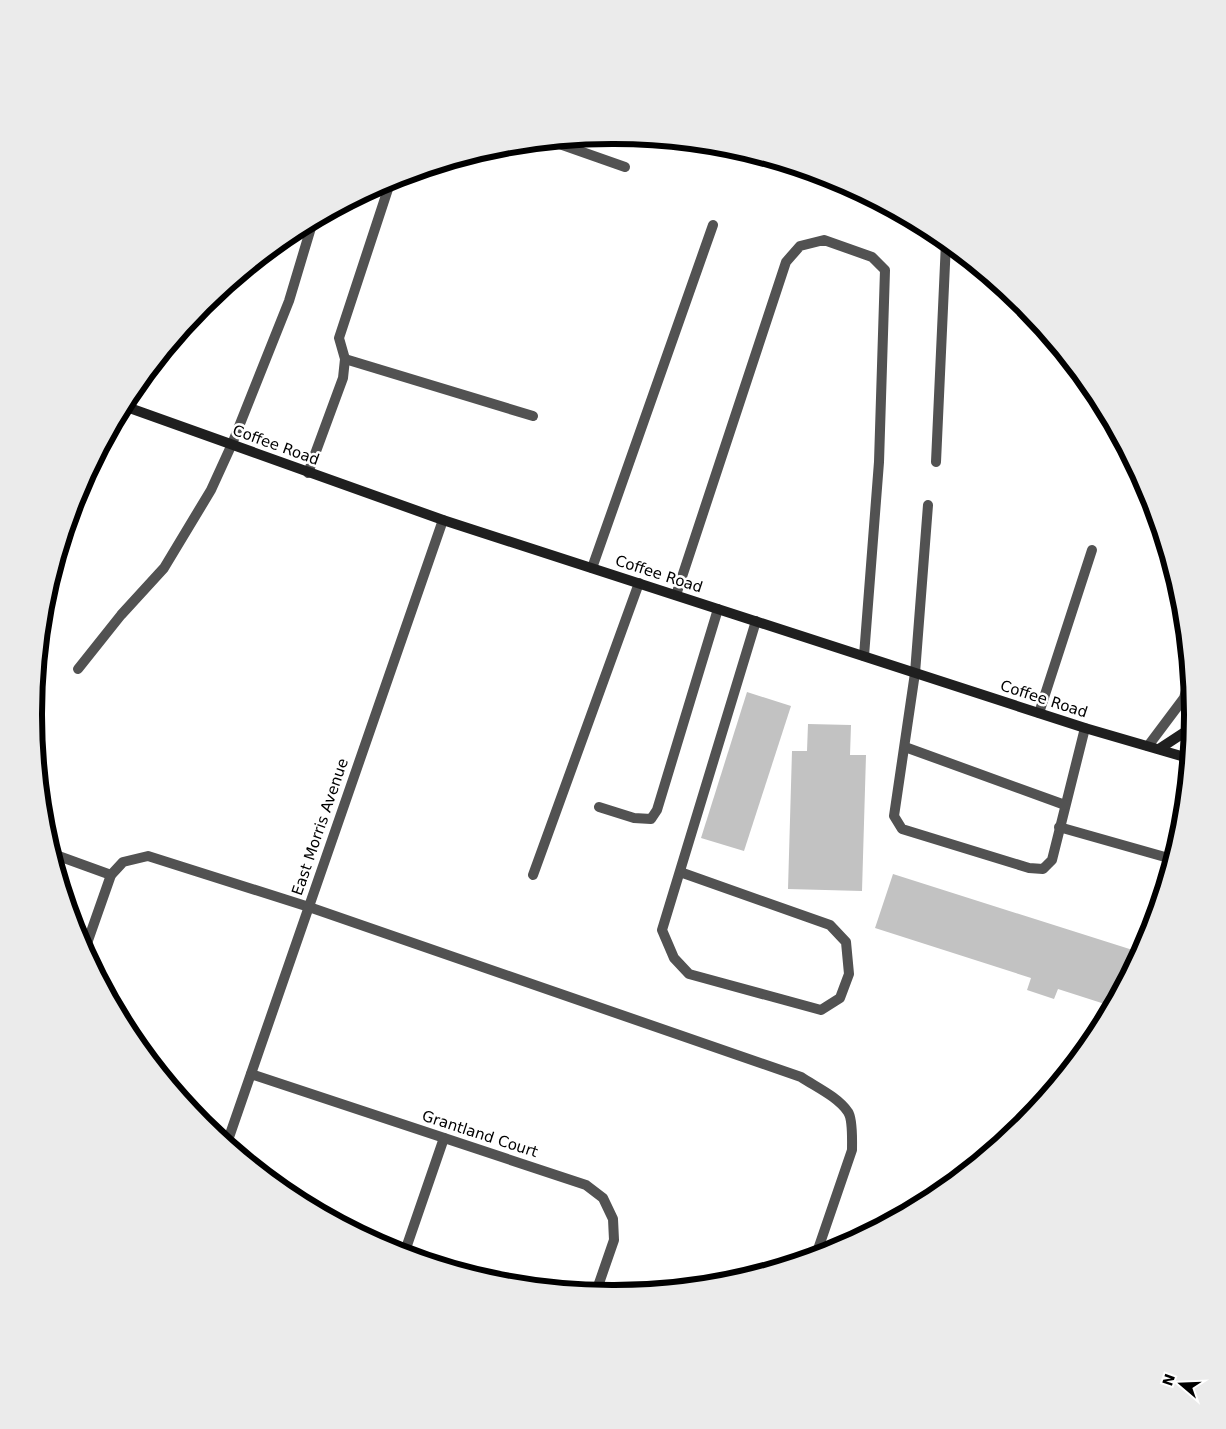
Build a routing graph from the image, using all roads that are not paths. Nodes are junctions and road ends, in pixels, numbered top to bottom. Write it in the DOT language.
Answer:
graph roads {
  1 [pos="566,146"];
  2 [pos="625,167"];
  3 [pos="388,191"];
  4 [pos="713,225"];
  5 [pos="308,233"];
  6 [pos="946,251"];
  7 [pos="345,359"];
  8 [pos="132,409"];
  9 [pos="533,416"];
  10 [pos="232,444"];
  11 [pos="936,462"];
  12 [pos="308,473"];
  13 [pos="928,505"];
  14 [pos="442,520"];
  15 [pos="1092,550"];
  16 [pos="592,568"];
  17 [pos="639,583"];
  18 [pos="676,595"];
  19 [pos="718,609"];
  20 [pos="756,621"];
  21 [pos="864,656"];
  22 [pos="78,670"];
  23 [pos="915,673"];
  24 [pos="1183,699"];
  25 [pos="1039,713"];
  26 [pos="1085,728"];
  27 [pos="1183,732"];
  28 [pos="904,747"];
  29 [pos="1154,748"];
  30 [pos="1182,756"];
  31 [pos="1065,804"];
  32 [pos="599,807"];
  33 [pos="1060,827"];
  34 [pos="61,857"];
  35 [pos="1165,857"];
  36 [pos="680,872"];
  37 [pos="111,874"];
  38 [pos="532,875"];
  39 [pos="309,906"];
  40 [pos="89,939"];
  41 [pos="251,1074"];
  42 [pos="229,1136"];
  43 [pos="444,1138"];
  44 [pos="407,1246"];
  45 [pos="819,1246"];
  46 [pos="599,1285"];
  1 -- 2 [label="street"];
  3 -- 7 [label="street"];
  4 -- 16 [label="street"];
  5 -- 10 [label="street"];
  6 -- 11 [label="street"];
  7 -- 9 [label="street"];
  7 -- 12 [label="street"];
  8 -- 10 [label="main road, Coffee Road"];
  10 -- 12 [label="main road, Coffee Road"];
  10 -- 22 [label="street"];
  12 -- 14 [label="main road, Coffee Road"];
  13 -- 23 [label="street"];
  14 -- 16 [label="main road, Coffee Road"];
  14 -- 39 [label="street, East Morris Avenue"];
  15 -- 25 [label="street"];
  16 -- 17 [label="main road, Coffee Road"];
  17 -- 18 [label="main road, Coffee Road"];
  17 -- 38 [label="street"];
  18 -- 19 [label="main road, Coffee Road"];
  18 -- 21 [label="street"];
  19 -- 20 [label="main road, Coffee Road"];
  19 -- 32 [label="street"];
  20 -- 21 [label="main road, Coffee Road"];
  20 -- 36 [label="street"];
  21 -- 23 [label="main road, Coffee Road"];
  23 -- 25 [label="main road, Coffee Road"];
  23 -- 28 [label="street"];
  24 -- 29 [label="street"];
  25 -- 26 [label="main road, Coffee Road"];
  26 -- 29 [label="main road, Coffee Road"];
  26 -- 31 [label="street"];
  27 -- 29 [label="main road"];
  28 -- 31 [label="street"];
  28 -- 33 [label="street"];
  29 -- 30 [label="main road, Coffee Road"];
  31 -- 33 [label="street"];
  33 -- 35 [label="street"];
  34 -- 37 [label="street"];
  36 -- 36 [label="street"];
  37 -- 39 [label="street"];
  37 -- 40 [label="street"];
  39 -- 41 [label="street, East Morris Avenue"];
  39 -- 45 [label="street"];
  41 -- 42 [label="street, East Morris Avenue"];
  41 -- 43 [label="street, Grantland Court"];
  43 -- 44 [label="street"];
  43 -- 46 [label="street, Grantland Court"];
}
